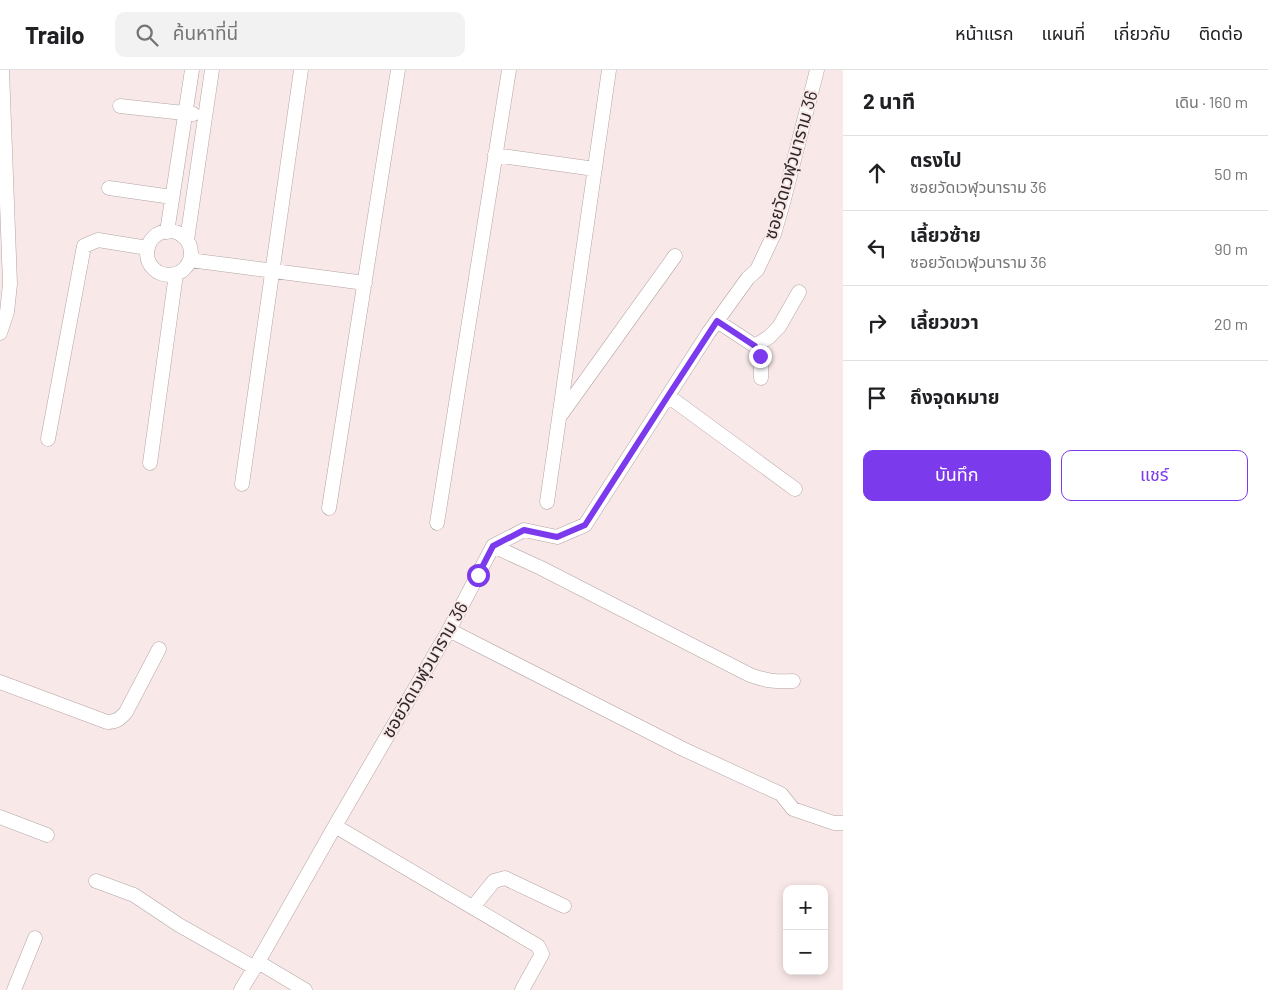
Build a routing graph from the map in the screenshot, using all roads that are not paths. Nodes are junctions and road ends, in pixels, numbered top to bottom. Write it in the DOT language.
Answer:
graph roads {
  1 [pos="2,70"];
  2 [pos="192,70"];
  3 [pos="212,70"];
  4 [pos="301,70"];
  5 [pos="398,70"];
  6 [pos="509,70"];
  7 [pos="609,70"];
  8 [pos="817,70"];
  9 [pos="120,106"];
  10 [pos="185,114"];
  11 [pos="206,116"];
  12 [pos="495,155"];
  13 [pos="595,169"];
  14 [pos="109,188"];
  15 [pos="172,198"];
  16 [pos="3,214"];
  17 [pos="167,232"];
  18 [pos="187,240"];
  19 [pos="148,248"];
  20 [pos="675,256"];
  21 [pos="190,260"];
  22 [pos="272,271"];
  23 [pos="176,274"];
  24 [pos="364,283"];
  25 [pos="5,284"];
  26 [pos="798,292"];
  27 [pos="4,312"];
  28 [pos="717,321"];
  29 [pos="0,333"];
  30 [pos="755,346"];
  31 [pos="761,378"];
  32 [pos="668,396"];
  33 [pos="559,418"];
  34 [pos="48,439"];
  35 [pos="150,463"];
  36 [pos="242,484"];
  37 [pos="795,489"];
  38 [pos="547,502"];
  39 [pos="329,508"];
  40 [pos="437,524"];
  41 [pos="493,546"];
  42 [pos="449,630"];
  43 [pos="159,649"];
  44 [pos="793,681"];
  45 [pos="0,682"];
  46 [pos="0,817"];
  47 [pos="843,823"];
  48 [pos="335,826"];
  49 [pos="47,835"];
  50 [pos="96,881"];
  51 [pos="564,906"];
  52 [pos="473,907"];
  53 [pos="35,938"];
  54 [pos="257,965"];
  55 [pos="14,990"];
  56 [pos="241,990"];
  57 [pos="305,990"];
  58 [pos="522,990"];
  1 -- 16 [label="street"];
  2 -- 10 [label="street"];
  3 -- 11 [label="street"];
  4 -- 22 [label="street"];
  5 -- 24 [label="street"];
  6 -- 12 [label="street"];
  7 -- 13 [label="street"];
  8 -- 28 [label="street, ซอยวัดเวฬุวนาราม 36"];
  9 -- 10 [label="street"];
  10 -- 11 [label="street"];
  10 -- 15 [label="street"];
  11 -- 18 [label="street"];
  12 -- 13 [label="street"];
  12 -- 40 [label="street"];
  13 -- 33 [label="street"];
  14 -- 15 [label="street"];
  15 -- 17 [label="street"];
  16 -- 25 [label="street"];
  17 -- 18 [label="street"];
  17 -- 19 [label="street"];
  18 -- 21 [label="street"];
  19 -- 23 [label="street"];
  19 -- 34 [label="street"];
  20 -- 33 [label="street"];
  21 -- 22 [label="street"];
  21 -- 23 [label="street"];
  22 -- 24 [label="street"];
  22 -- 36 [label="street"];
  23 -- 35 [label="street"];
  24 -- 39 [label="street"];
  25 -- 27 [label="street"];
  26 -- 30 [label="street"];
  27 -- 29 [label="street"];
  28 -- 30 [label="street"];
  28 -- 32 [label="street, ซอยวัดเวฬุวนาราม 36"];
  30 -- 31 [label="street"];
  32 -- 37 [label="street"];
  32 -- 41 [label="street, ซอยวัดเวฬุวนาราม 36"];
  33 -- 38 [label="street"];
  41 -- 42 [label="street, ซอยวัดเวฬุวนาราม 36"];
  41 -- 44 [label="street"];
  42 -- 47 [label="street"];
  42 -- 48 [label="street, ซอยวัดเวฬุวนาราม 36"];
  43 -- 45 [label="street"];
  46 -- 49 [label="street"];
  48 -- 52 [label="street"];
  48 -- 54 [label="street, ซอยวัดเวฬุวนาราม 36"];
  50 -- 54 [label="street"];
  51 -- 52 [label="street"];
  52 -- 58 [label="street"];
  53 -- 55 [label="street"];
  54 -- 56 [label="street, ซอยวัดเวฬุวนาราม 36"];
  54 -- 57 [label="street"];
}
